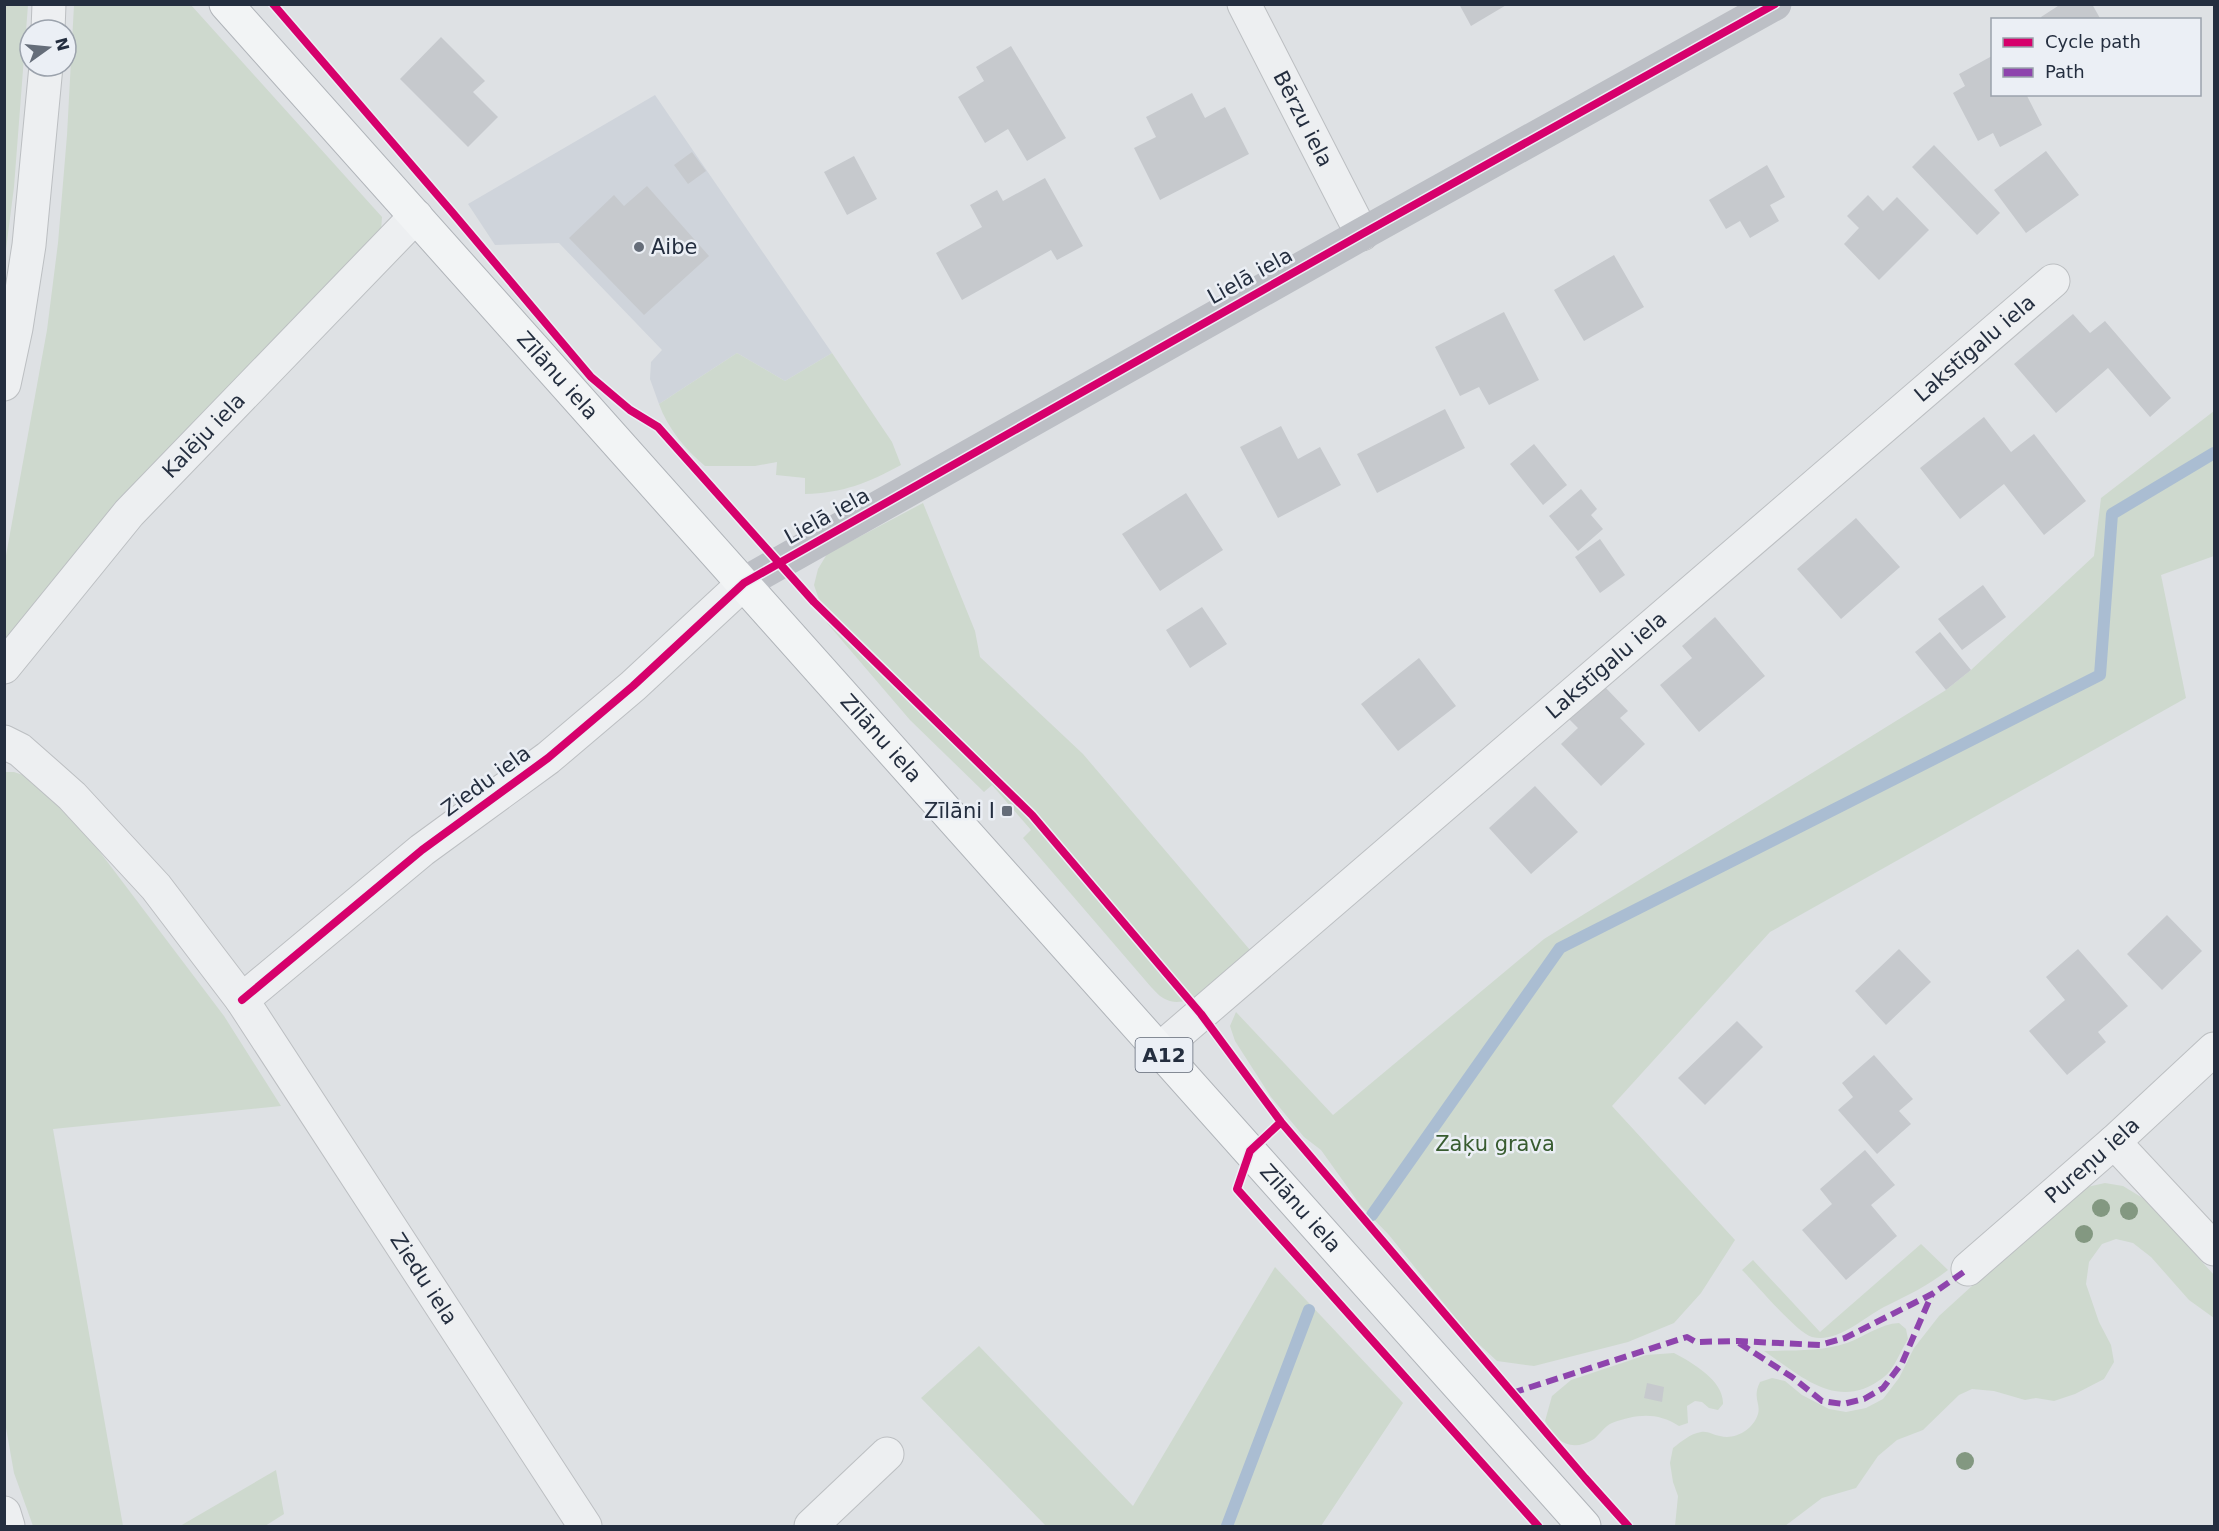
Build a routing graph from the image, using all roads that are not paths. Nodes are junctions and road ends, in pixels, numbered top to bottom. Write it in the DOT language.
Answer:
graph roads {
  1 [pos="226,4"];
  2 [pos="1244,4"];
  3 [pos="1775,4"];
  4 [pos="45,78"];
  5 [pos="416,216"];
  6 [pos="1362,234"];
  7 [pos="2053,281"];
  8 [pos="4,384"];
  9 [pos="744,583"];
  10 [pos="4,667"];
  11 [pos="4,742"];
  12 [pos="242,1000"];
  13 [pos="2214,1049"];
  14 [pos="1159,1050"];
  15 [pos="2114,1142"];
  16 [pos="2214,1250"];
  17 [pos="1968,1269"];
  18 [pos="887,1454"];
  19 [pos="4,1513"];
  20 [pos="8,1527"];
  21 [pos="585,1527"];
  22 [pos="811,1527"];
  23 [pos="1584,1527"];
  1 -- 5 [label="highway, Zīlānu iela / A12"];
  2 -- 6 [label="street, Bērzu iela"];
  3 -- 6 [label="street, Lielā iela"];
  4 -- 8 [label="street"];
  5 -- 9 [label="highway, Zīlānu iela / A12"];
  5 -- 10 [label="street, Kalēju iela"];
  6 -- 9 [label="street, Lielā iela"];
  7 -- 14 [label="street, Lakstīgalu iela"];
  9 -- 12 [label="street, Ziedu iela"];
  9 -- 14 [label="highway, Zīlānu iela / A12"];
  11 -- 12 [label="street, Ziedu iela"];
  12 -- 21 [label="street, Ziedu iela"];
  13 -- 15 [label="street, Pureņu iela"];
  14 -- 23 [label="highway, Zīlānu iela / A12"];
  15 -- 16 [label="street"];
  15 -- 17 [label="street, Pureņu iela"];
  18 -- 22 [label="street"];
  19 -- 20 [label="street"];
}
